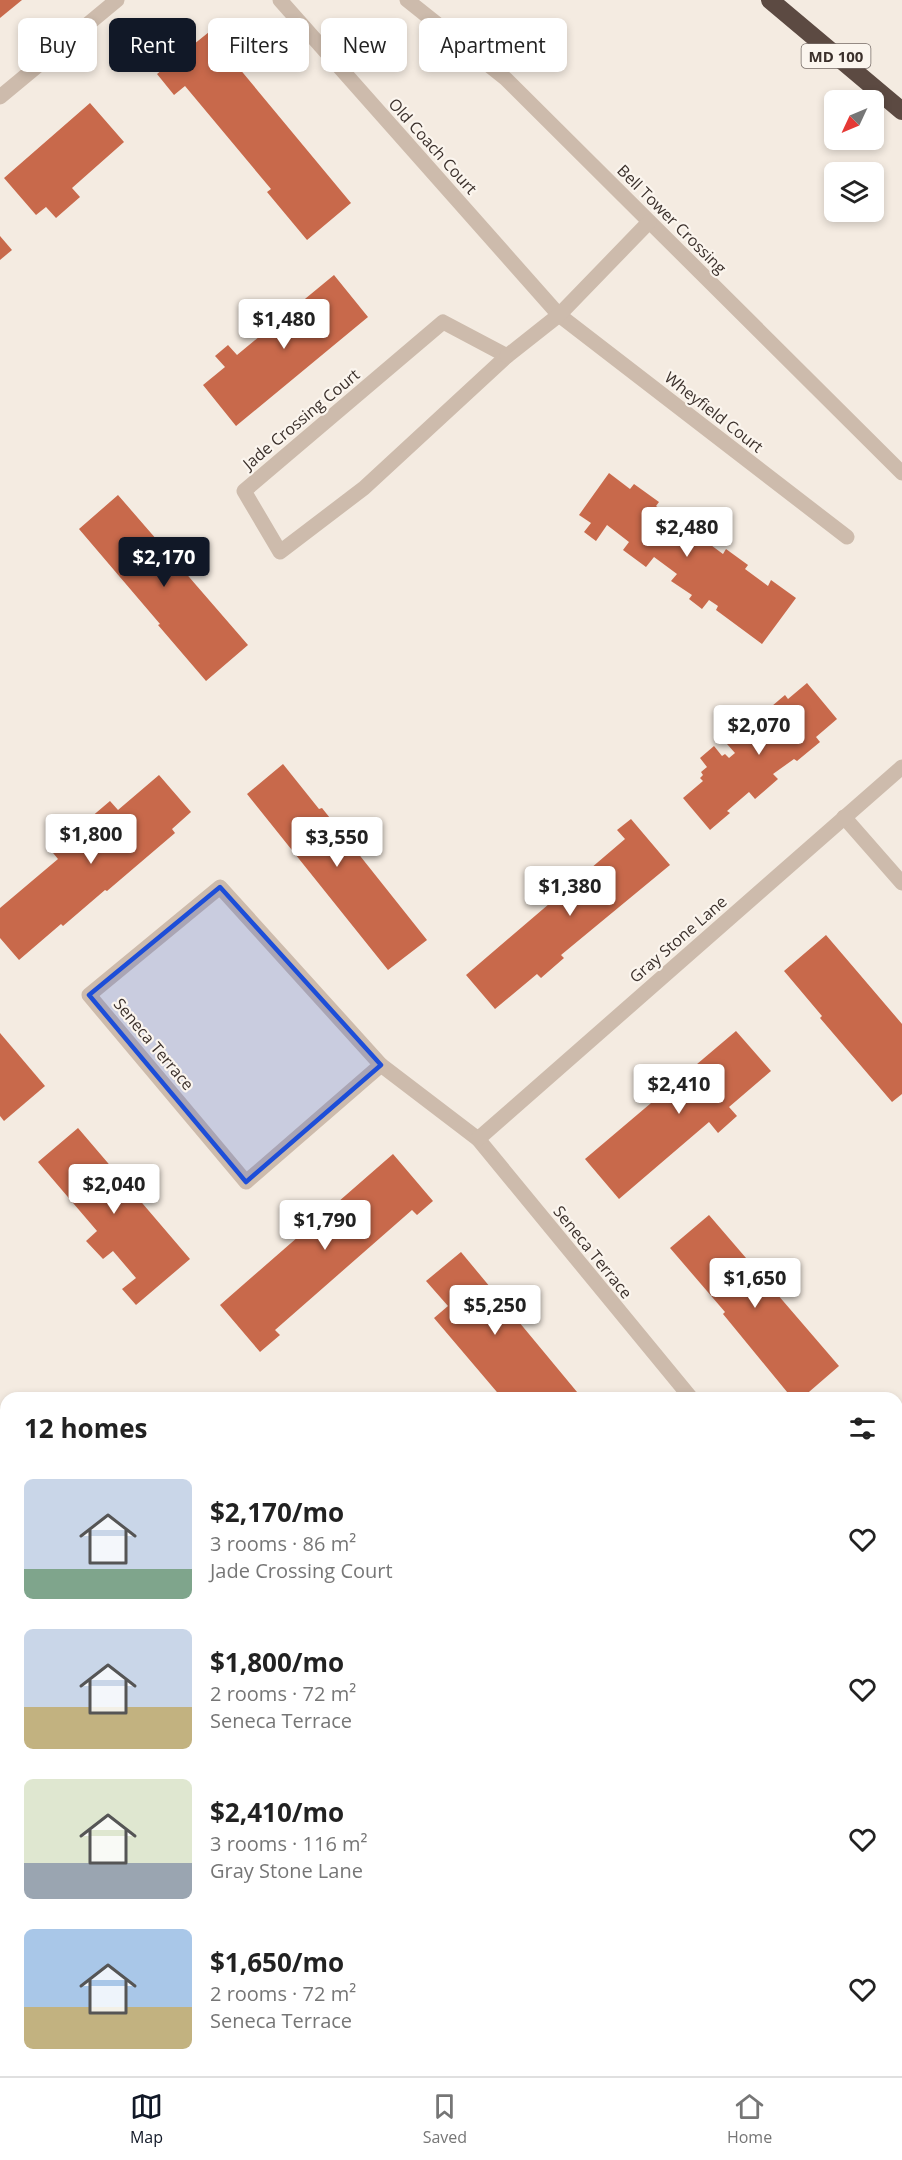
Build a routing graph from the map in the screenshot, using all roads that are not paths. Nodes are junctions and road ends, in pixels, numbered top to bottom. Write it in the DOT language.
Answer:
graph roads {
  1 [pos="117,0"];
  2 [pos="280,0"];
  3 [pos="407,0"];
  4 [pos="770,0"];
  5 [pos="0,97"];
  6 [pos="902,111"];
  7 [pos="649,222"];
  8 [pos="559,315"];
  9 [pos="507,356"];
  10 [pos="902,473"];
  11 [pos="847,537"];
  12 [pos="902,767"];
  13 [pos="844,817"];
  14 [pos="902,883"];
  15 [pos="381,1065"];
  16 [pos="478,1139"];
  17 [pos="686,1392"];
  1 -- 5 [label="street"];
  2 -- 8 [label="street, Old Coach Court"];
  3 -- 7 [label="street, Bell Tower Crossing"];
  4 -- 6 [label="highway, MD 100"];
  7 -- 8 [label="street, Jade Crossing Court"];
  7 -- 10 [label="street, Bell Tower Crossing"];
  8 -- 9 [label="street, Jade Crossing Court"];
  8 -- 11 [label="street, Wheyfield Court"];
  9 -- 9 [label="street, Jade Crossing Court"];
  12 -- 13 [label="street, Gray Stone Lane"];
  13 -- 14 [label="street"];
  13 -- 16 [label="street, Gray Stone Lane"];
  15 -- 15 [label="street, Seneca Terrace"];
  15 -- 16 [label="street, Seneca Terrace"];
  16 -- 17 [label="street, Seneca Terrace"];
}
